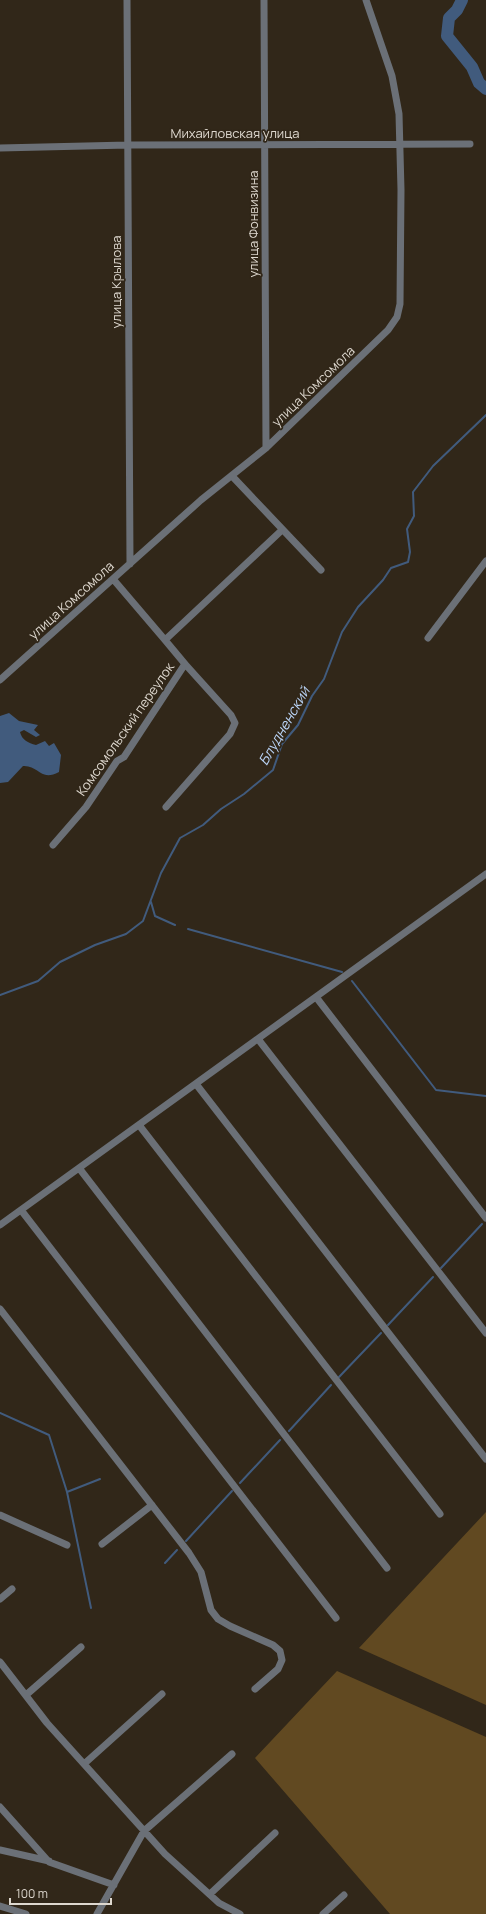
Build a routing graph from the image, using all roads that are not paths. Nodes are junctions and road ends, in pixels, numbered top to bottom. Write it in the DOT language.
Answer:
graph roads {
  1 [pos="127,0"];
  2 [pos="264,0"];
  3 [pos="366,0"];
  4 [pos="265,144"];
  5 [pos="400,144"];
  6 [pos="470,144"];
  7 [pos="128,145"];
  8 [pos="0,148"];
  9 [pos="266,448"];
  10 [pos="232,476"];
  11 [pos="282,530"];
  12 [pos="486,561"];
  13 [pos="130,564"];
  14 [pos="321,570"];
  15 [pos="113,579"];
  16 [pos="428,638"];
  17 [pos="165,640"];
  18 [pos="185,664"];
  19 [pos="0,680"];
  20 [pos="166,807"];
  21 [pos="53,845"];
  22 [pos="486,874"];
  23 [pos="316,997"];
  24 [pos="258,1039"];
  25 [pos="196,1084"];
  26 [pos="139,1125"];
  27 [pos="79,1168"];
  28 [pos="21,1210"];
  29 [pos="486,1218"];
  30 [pos="0,1225"];
  31 [pos="0,1309"];
  32 [pos="486,1333"];
  33 [pos="486,1459"];
  34 [pos="152,1505"];
  35 [pos="440,1514"];
  36 [pos="0,1515"];
  37 [pos="102,1544"];
  38 [pos="67,1545"];
  39 [pos="387,1568"];
  40 [pos="12,1589"];
  41 [pos="0,1599"];
  42 [pos="336,1618"];
  43 [pos="81,1647"];
  44 [pos="0,1662"];
  45 [pos="255,1689"];
  46 [pos="162,1694"];
  47 [pos="26,1696"];
  48 [pos="232,1754"];
  49 [pos="84,1764"];
  50 [pos="0,1807"];
  51 [pos="144,1831"];
  52 [pos="275,1833"];
  53 [pos="0,1850"];
  54 [pos="50,1862"];
  55 [pos="114,1885"];
  56 [pos="210,1894"];
  57 [pos="344,1895"];
  58 [pos="0,1906"];
  59 [pos="26,1914"];
  60 [pos="97,1914"];
  61 [pos="240,1914"];
  62 [pos="323,1914"];
  1 -- 7 [label="street, улица Крылова"];
  2 -- 4 [label="street, улица Фонвизина"];
  3 -- 5 [label="street, улица Комсомола"];
  4 -- 5 [label="street, Михайловская улица"];
  4 -- 7 [label="street, Михайловская улица"];
  4 -- 9 [label="street, улица Фонвизина"];
  5 -- 6 [label="street, Михайловская улица"];
  5 -- 9 [label="street, улица Комсомола"];
  7 -- 8 [label="street, Михайловская улица"];
  7 -- 13 [label="street, улица Крылова"];
  9 -- 10 [label="street, улица Комсомола"];
  10 -- 11 [label="street"];
  10 -- 13 [label="street, улица Комсомола"];
  11 -- 14 [label="street"];
  11 -- 17 [label="street"];
  12 -- 16 [label="street"];
  13 -- 15 [label="street, улица Комсомола"];
  15 -- 17 [label="street, Комсомольский переулок"];
  15 -- 19 [label="street, улица Комсомола"];
  17 -- 18 [label="street, Комсомольский переулок"];
  18 -- 20 [label="street, Комсомольский переулок"];
  18 -- 21 [label="street, Комсомольский переулок"];
  22 -- 23 [label="street"];
  23 -- 24 [label="street"];
  23 -- 29 [label="street"];
  24 -- 25 [label="street"];
  24 -- 32 [label="street"];
  25 -- 26 [label="street"];
  25 -- 33 [label="street"];
  26 -- 27 [label="street"];
  26 -- 35 [label="street"];
  27 -- 28 [label="street"];
  27 -- 39 [label="street"];
  28 -- 30 [label="street"];
  28 -- 42 [label="street"];
  31 -- 34 [label="street"];
  34 -- 37 [label="street"];
  34 -- 45 [label="street"];
  36 -- 38 [label="street"];
  40 -- 41 [label="street"];
  43 -- 47 [label="street"];
  44 -- 47 [label="street"];
  46 -- 49 [label="street"];
  47 -- 49 [label="street"];
  48 -- 51 [label="street"];
  49 -- 51 [label="street"];
  50 -- 54 [label="street"];
  51 -- 55 [label="street"];
  51 -- 56 [label="street"];
  52 -- 56 [label="street"];
  53 -- 54 [label="street"];
  54 -- 55 [label="street"];
  55 -- 60 [label="street"];
  56 -- 61 [label="street"];
  57 -- 62 [label="street"];
  58 -- 59 [label="street"];
}
